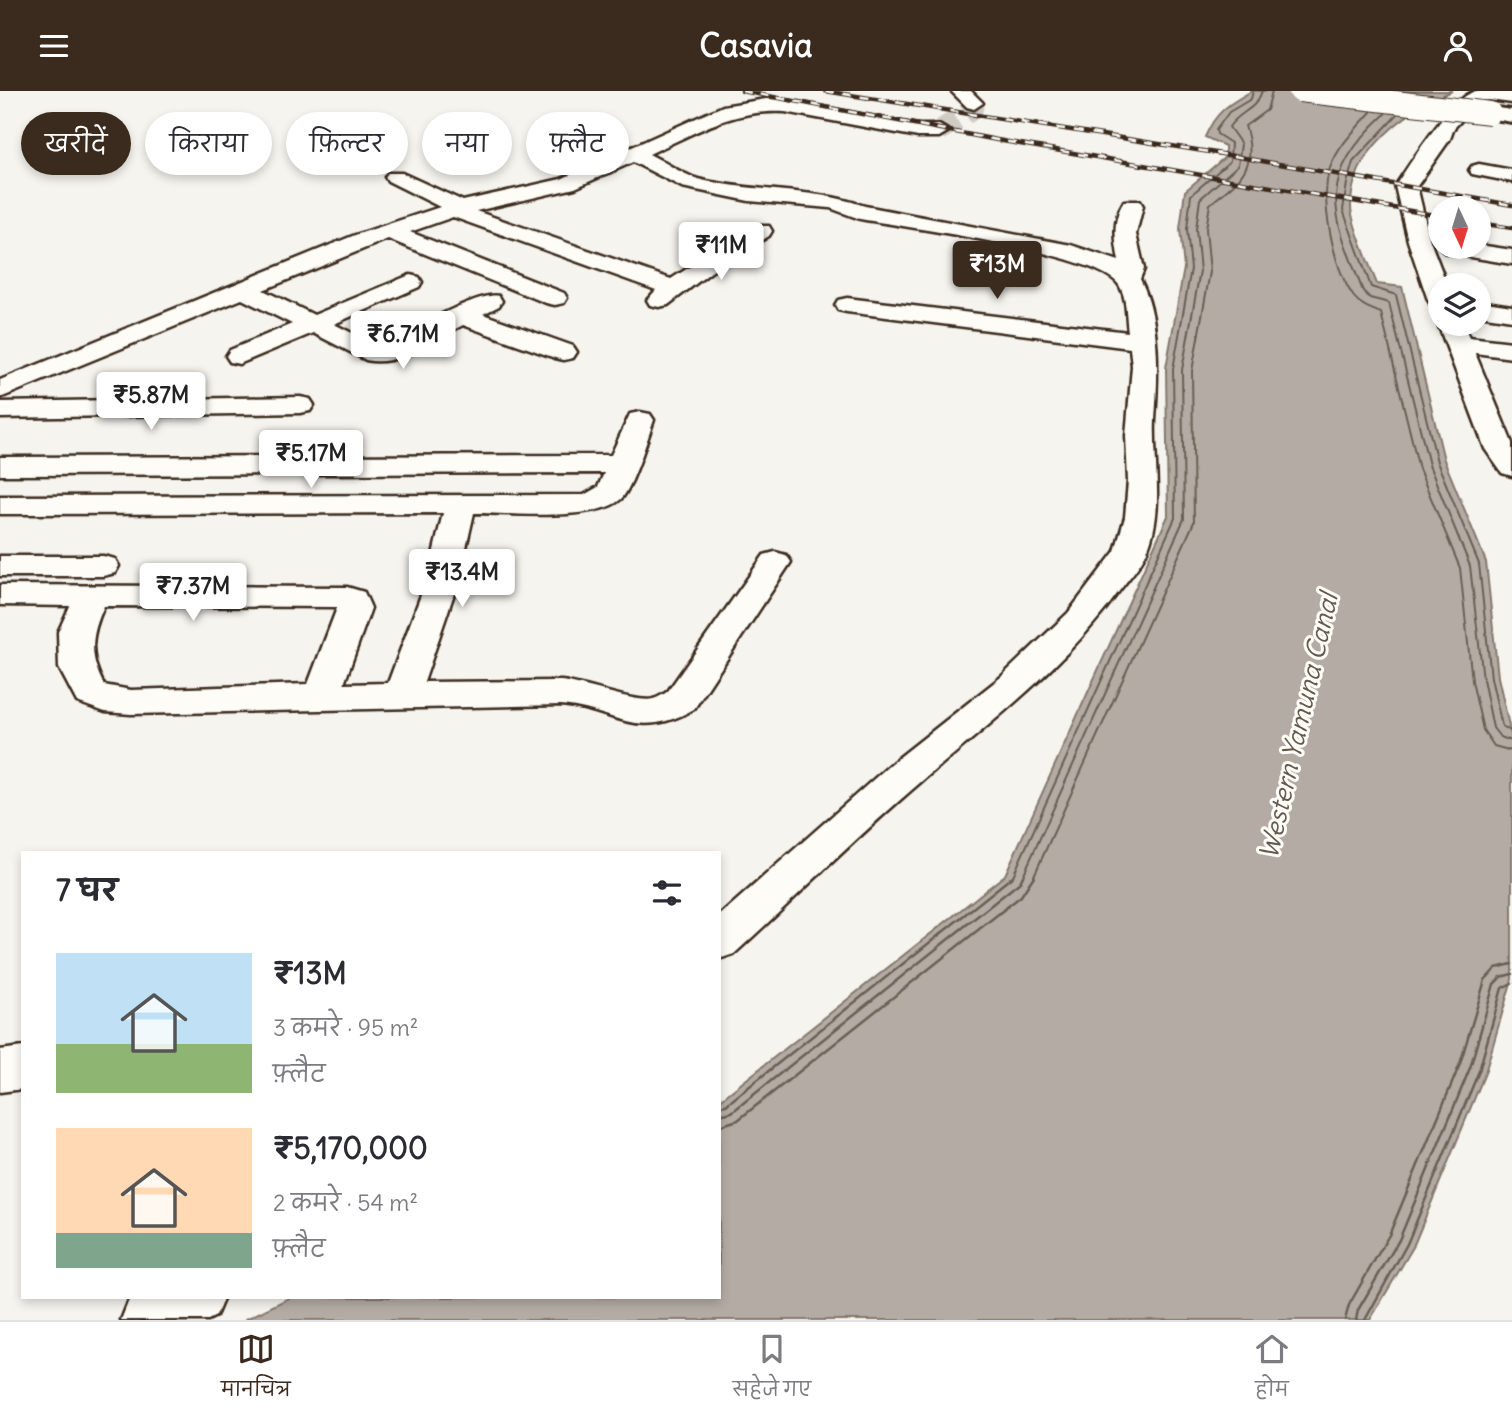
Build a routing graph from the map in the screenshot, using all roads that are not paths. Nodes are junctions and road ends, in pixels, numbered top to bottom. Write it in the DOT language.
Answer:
graph roads {
  1 [pos="1300,91"];
  2 [pos="1499,99"];
  3 [pos="1512,116"];
  4 [pos="939,131"];
  5 [pos="635,155"];
  6 [pos="1479,170"];
  7 [pos="1512,176"];
  8 [pos="395,177"];
  9 [pos="1132,206"];
  10 [pos="457,209"];
  11 [pos="388,231"];
  12 [pos="761,231"];
  13 [pos="1428,241"];
  14 [pos="1491,254"];
  15 [pos="1512,257"];
  16 [pos="1128,279"];
  17 [pos="410,282"];
  18 [pos="243,289"];
  19 [pos="555,298"];
  20 [pos="490,301"];
  21 [pos="847,305"];
  22 [pos="1491,310"];
  23 [pos="1512,313"];
  24 [pos="460,315"];
  25 [pos="311,325"];
  26 [pos="1456,336"];
  27 [pos="1465,336"];
  28 [pos="1142,342"];
  29 [pos="1512,350"];
  30 [pos="564,352"];
  31 [pos="239,356"];
  32 [pos="2,393"];
  33 [pos="300,405"];
  34 [pos="640,420"];
  35 [pos="621,464"];
  36 [pos="0,466"];
  37 [pos="1512,467"];
  38 [pos="0,505"];
  39 [pos="460,505"];
  40 [pos="775,562"];
  41 [pos="0,566"];
  42 [pos="97,581"];
  43 [pos="0,595"];
  44 [pos="322,694"];
  45 [pos="402,694"];
  46 [pos="721,940"];
  47 [pos="21,1068"];
  48 [pos="0,1071"];
  49 [pos="193,1299"];
  50 [pos="149,1320"];
  1 -- 2 [label="main road, bridge"];
  2 -- 3 [label="main road"];
  2 -- 13 [label="street"];
  4 -- 5 [label="street"];
  5 -- 10 [label="street"];
  5 -- 16 [label="street"];
  6 -- 7 [label="street"];
  8 -- 10 [label="street"];
  9 -- 16 [label="street"];
  10 -- 11 [label="street"];
  10 -- 12 [label="street"];
  11 -- 18 [label="street"];
  11 -- 19 [label="street"];
  14 -- 15 [label="street"];
  16 -- 28 [label="street"];
  17 -- 25 [label="street"];
  18 -- 25 [label="street"];
  18 -- 32 [label="street"];
  20 -- 24 [label="street"];
  21 -- 28 [label="street"];
  22 -- 23 [label="street"];
  24 -- 25 [label="street"];
  24 -- 30 [label="street"];
  25 -- 31 [label="street"];
  26 -- 37 [label="street"];
  27 -- 29 [label="street"];
  28 -- 46 [label="street"];
  32 -- 33 [label="street"];
  34 -- 35 [label="street"];
  35 -- 36 [label="street"];
  35 -- 39 [label="street"];
  38 -- 39 [label="street"];
  39 -- 45 [label="street"];
  40 -- 45 [label="street"];
  41 -- 42 [label="street"];
  42 -- 43 [label="street"];
  42 -- 44 [label="street"];
  42 -- 44 [label="street"];
  44 -- 45 [label="street"];
  47 -- 48 [label="street"];
  49 -- 50 [label="street"];
}
